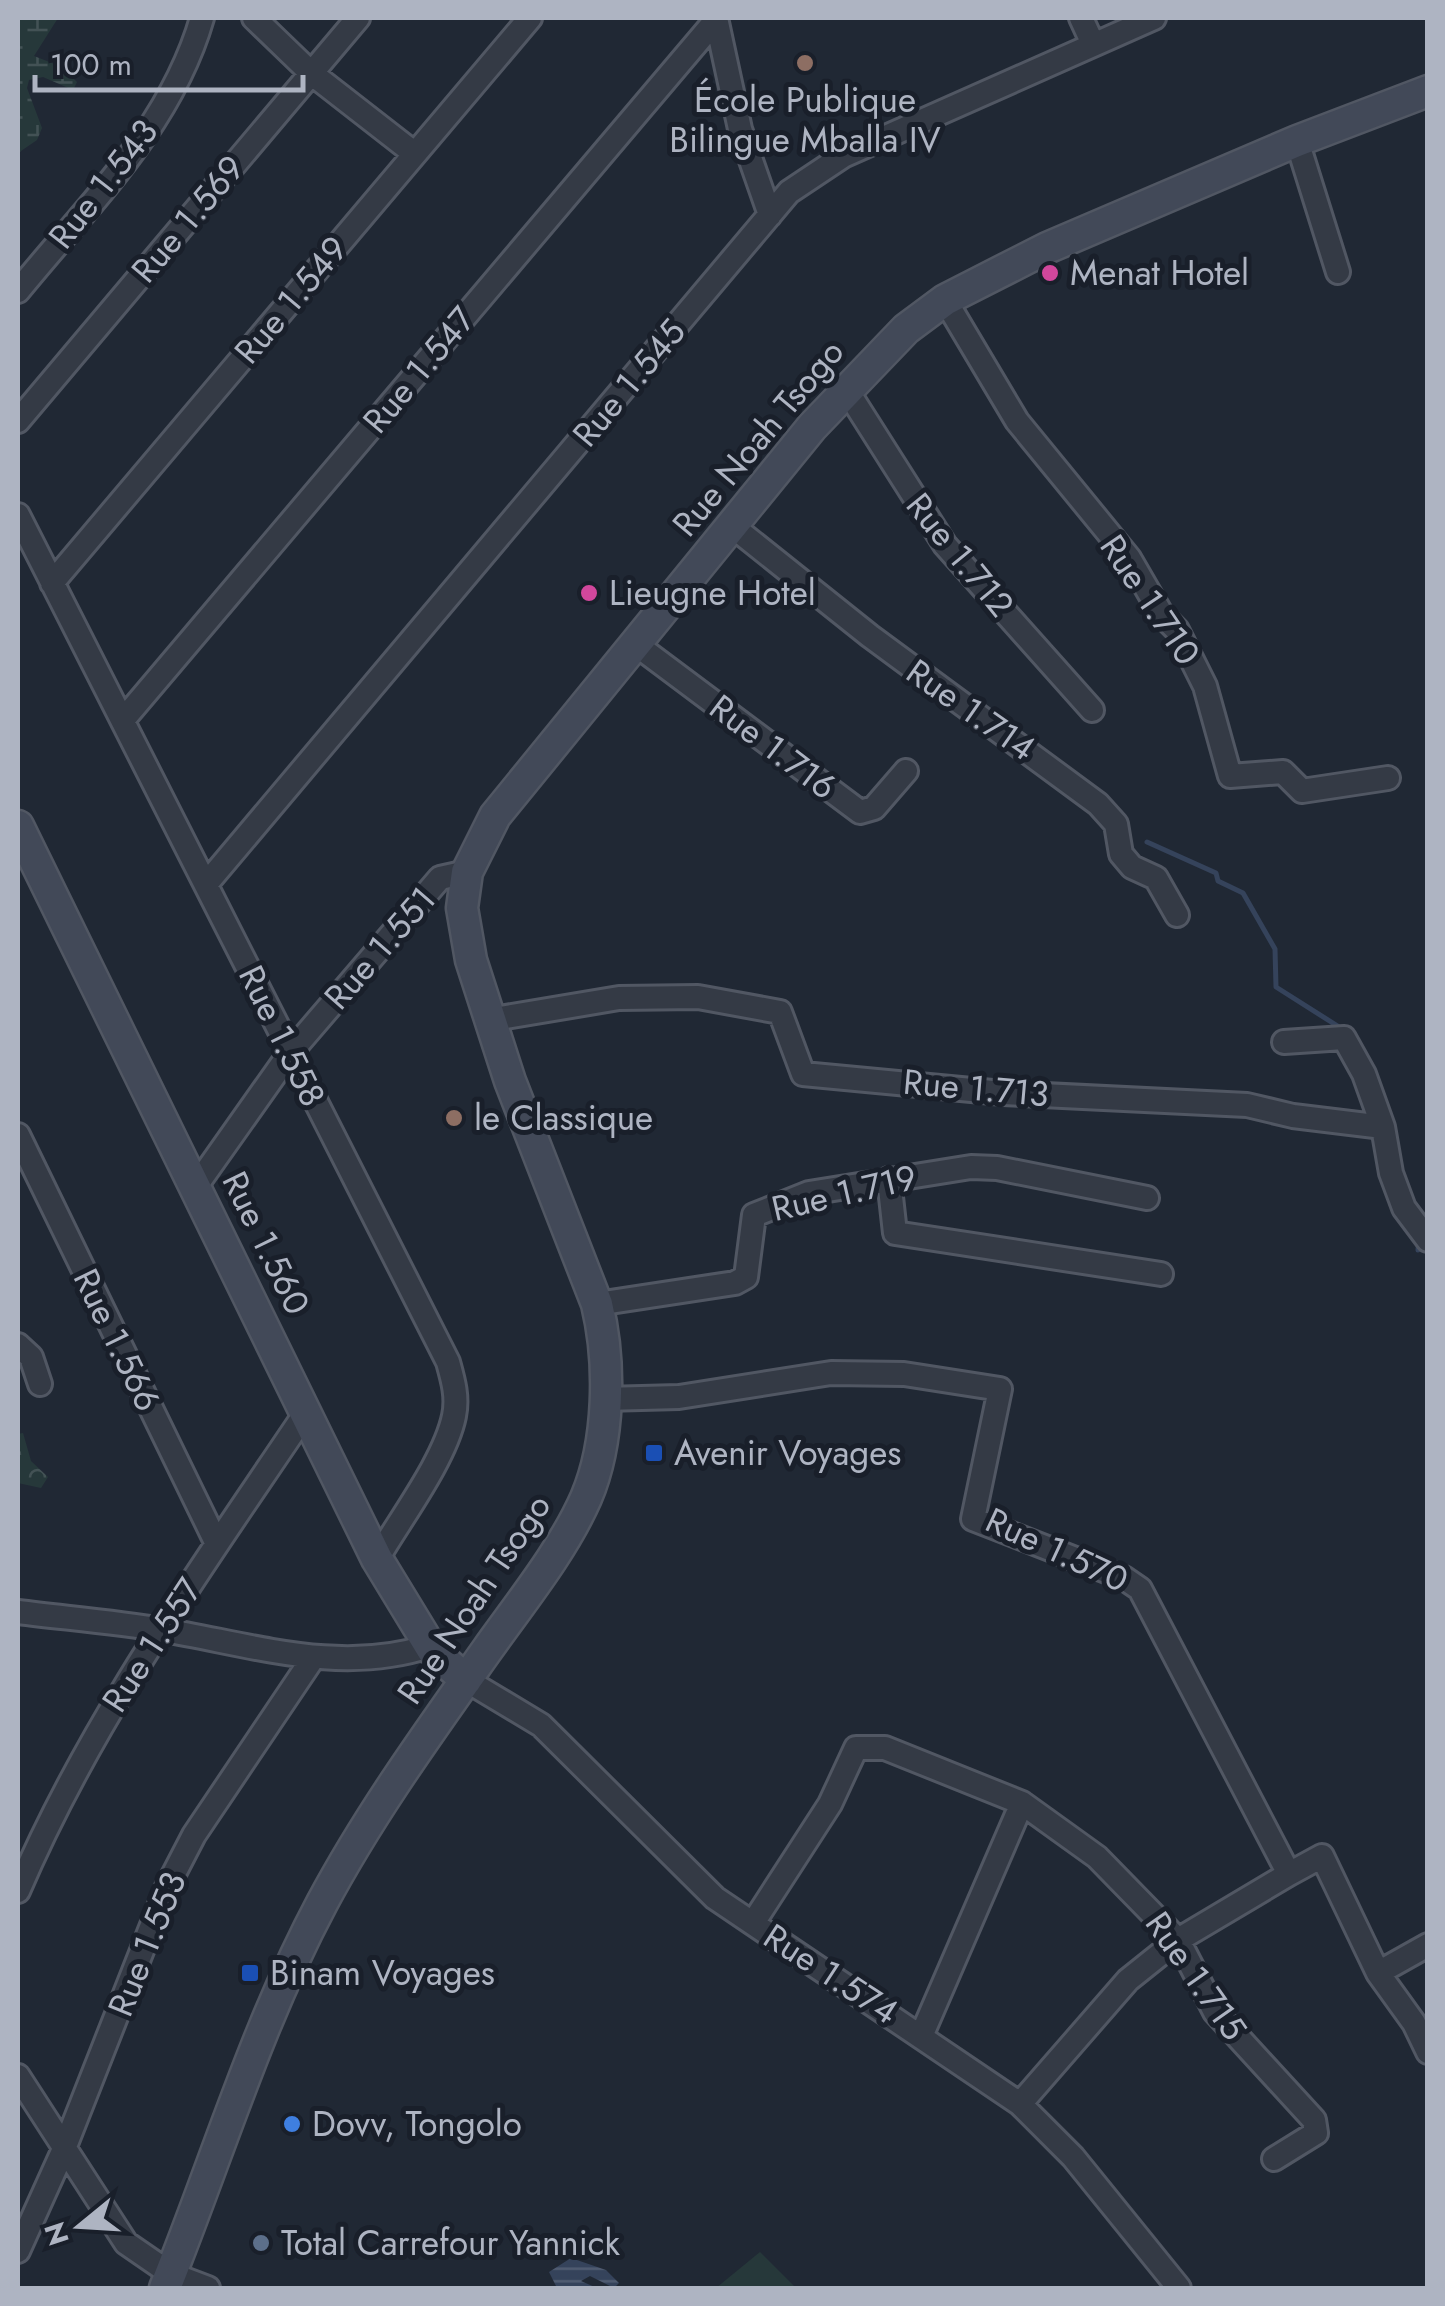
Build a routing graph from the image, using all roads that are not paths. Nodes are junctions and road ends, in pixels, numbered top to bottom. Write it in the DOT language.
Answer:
graph roads {
  1 [pos="202,18"];
  2 [pos="254,18"];
  3 [pos="358,18"];
  4 [pos="530,18"];
  5 [pos="1081,18"];
  6 [pos="1154,18"];
  7 [pos="716,19"];
  8 [pos="1092,44"];
  9 [pos="311,73"];
  10 [pos="1428,91"];
  11 [pos="1297,141"];
  12 [pos="414,154"];
  13 [pos="770,215"];
  14 [pos="1338,272"];
  15 [pos="18,291"];
  16 [pos="945,300"];
  17 [pos="846,388"];
  18 [pos="18,420"];
  19 [pos="18,515"];
  20 [pos="731,526"];
  21 [pos="52,583"];
  22 [pos="634,643"];
  23 [pos="1092,710"];
  24 [pos="123,720"];
  25 [pos="906,771"];
  26 [pos="1388,778"];
  27 [pos="18,826"];
  28 [pos="468,872"];
  29 [pos="207,883"];
  30 [pos="1177,915"];
  31 [pos="488,1020"];
  32 [pos="1284,1042"];
  33 [pos="290,1052"];
  34 [pos="1384,1127"];
  35 [pos="18,1136"];
  36 [pos="889,1179"];
  37 [pos="196,1186"];
  38 [pos="1147,1198"];
  39 [pos="1428,1240"];
  40 [pos="1161,1274"];
  41 [pos="597,1304"];
  42 [pos="18,1345"];
  43 [pos="40,1384"];
  44 [pos="604,1400"];
  45 [pos="308,1411"];
  46 [pos="218,1544"];
  47 [pos="377,1559"];
  48 [pos="18,1612"];
  49 [pos="160,1629"];
  50 [pos="429,1646"];
  51 [pos="314,1658"];
  52 [pos="466,1680"];
  53 [pos="1022,1803"];
  54 [pos="1289,1874"];
  55 [pos="18,1891"];
  56 [pos="752,1923"];
  57 [pos="1178,1940"];
  58 [pos="1428,1945"];
  59 [pos="1378,1973"];
  60 [pos="922,2034"];
  61 [pos="1428,2052"];
  62 [pos="18,2076"];
  63 [pos="1020,2104"];
  64 [pos="64,2149"];
  65 [pos="1274,2159"];
  66 [pos="18,2251"];
  67 [pos="168,2282"];
  68 [pos="208,2288"];
  69 [pos="1179,2288"];
  1 -- 15 [label="street, Rue 1.543"];
  2 -- 9 [label="street"];
  3 -- 9 [label="street, Rue 1.569"];
  4 -- 12 [label="street, Rue 1.549"];
  5 -- 8 [label="street"];
  6 -- 8 [label="street, Rue 1.545"];
  7 -- 13 [label="street"];
  7 -- 24 [label="street, Rue 1.547"];
  8 -- 13 [label="street, Rue 1.545"];
  9 -- 12 [label="street"];
  9 -- 18 [label="street, Rue 1.569"];
  10 -- 11 [label="main road, Rue Noah Tsogo"];
  11 -- 14 [label="street"];
  11 -- 16 [label="main road, Rue Noah Tsogo"];
  12 -- 21 [label="street, Rue 1.549"];
  13 -- 29 [label="street, Rue 1.545"];
  16 -- 17 [label="main road, Rue Noah Tsogo"];
  16 -- 26 [label="street, Rue 1.710"];
  17 -- 20 [label="main road, Rue Noah Tsogo"];
  17 -- 23 [label="street, Rue 1.712"];
  19 -- 21 [label="street, Rue 1.558"];
  20 -- 22 [label="main road, Rue Noah Tsogo"];
  20 -- 30 [label="street, Rue 1.714"];
  21 -- 24 [label="street, Rue 1.558"];
  22 -- 25 [label="street, Rue 1.716"];
  22 -- 28 [label="main road, Rue Noah Tsogo"];
  24 -- 29 [label="street, Rue 1.558"];
  27 -- 37 [label="main road, Rue 1.560"];
  28 -- 31 [label="main road, Rue Noah Tsogo"];
  28 -- 33 [label="street, Rue 1.551"];
  29 -- 33 [label="street, Rue 1.558"];
  31 -- 34 [label="street, Rue 1.713"];
  31 -- 41 [label="main road, Rue Noah Tsogo"];
  32 -- 34 [label="street"];
  33 -- 37 [label="street, Rue 1.551"];
  33 -- 47 [label="street, Rue 1.558"];
  34 -- 39 [label="street"];
  35 -- 46 [label="street, Rue 1.566"];
  36 -- 38 [label="street, Rue 1.719"];
  36 -- 40 [label="street"];
  36 -- 41 [label="street, Rue 1.719"];
  37 -- 45 [label="main road, Rue 1.560"];
  41 -- 44 [label="main road, Rue Noah Tsogo"];
  42 -- 43 [label="street"];
  44 -- 52 [label="main road, Rue Noah Tsogo"];
  44 -- 54 [label="street, Rue 1.570"];
  45 -- 46 [label="street, Rue 1.557"];
  45 -- 47 [label="main road, Rue 1.560"];
  46 -- 49 [label="street, Rue 1.557"];
  47 -- 50 [label="main road, Rue 1.560"];
  48 -- 49 [label="street"];
  49 -- 51 [label="street"];
  49 -- 55 [label="street, Rue 1.557"];
  50 -- 51 [label="street"];
  50 -- 52 [label="main road, Rue 1.560"];
  51 -- 64 [label="street, Rue 1.553"];
  52 -- 56 [label="street, Rue 1.574"];
  52 -- 67 [label="main road, Rue Noah Tsogo"];
  53 -- 56 [label="street, Rue 1.715"];
  53 -- 57 [label="street, Rue 1.715"];
  53 -- 60 [label="street"];
  54 -- 57 [label="street"];
  54 -- 59 [label="street"];
  56 -- 60 [label="street, Rue 1.574"];
  57 -- 63 [label="street"];
  57 -- 65 [label="street, Rue 1.715"];
  58 -- 59 [label="street"];
  59 -- 61 [label="street"];
  60 -- 63 [label="street, Rue 1.574"];
  62 -- 64 [label="street"];
  63 -- 69 [label="street, Rue 1.574"];
  64 -- 66 [label="street, Rue 1.553"];
  64 -- 67 [label="street"];
  67 -- 68 [label="street"];
}
